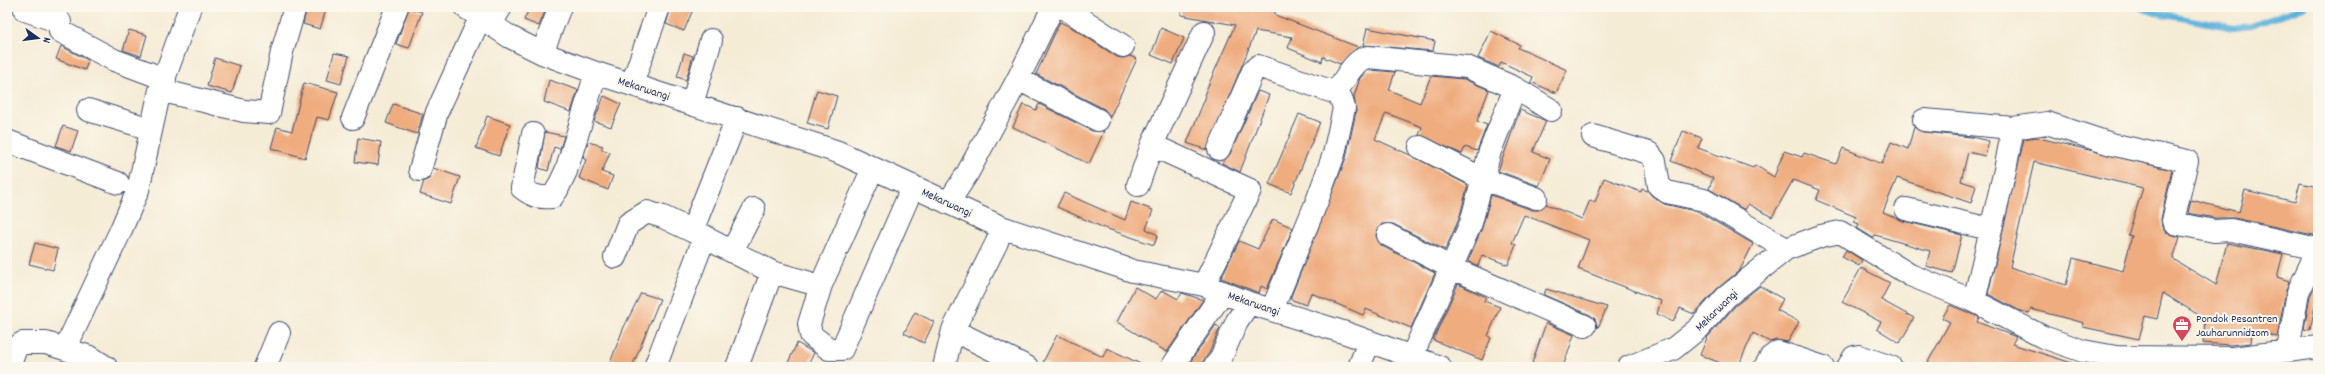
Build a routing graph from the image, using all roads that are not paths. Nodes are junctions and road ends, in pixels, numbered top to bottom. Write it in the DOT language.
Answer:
graph roads {
  1 [pos="190,7"];
  2 [pos="295,7"];
  3 [pos="397,7"];
  4 [pos="560,7"];
  5 [pos="659,7"];
  6 [pos="1053,7"];
  7 [pos="1063,7"];
  8 [pos="22,8"];
  9 [pos="484,14"];
  10 [pos="1204,32"];
  11 [pos="710,40"];
  12 [pos="1123,46"];
  13 [pos="542,53"];
  14 [pos="596,73"];
  15 [pos="1018,79"];
  16 [pos="632,84"];
  17 [pos="163,85"];
  18 [pos="1515,88"];
  19 [pos="1336,93"];
  20 [pos="692,104"];
  21 [pos="88,110"];
  22 [pos="1551,110"];
  23 [pos="353,118"];
  24 [pos="737,118"];
  25 [pos="1098,120"];
  26 [pos="1924,120"];
  27 [pos="2013,128"];
  28 [pos="151,129"];
  29 [pos="532,134"];
  30 [pos="1593,136"];
  31 [pos="7,141"];
  32 [pos="1152,145"];
  33 [pos="1420,147"];
  34 [pos="1219,149"];
  35 [pos="873,168"];
  36 [pos="420,170"];
  37 [pos="1483,179"];
  38 [pos="118,183"];
  39 [pos="1138,185"];
  40 [pos="913,186"];
  41 [pos="1536,198"];
  42 [pos="948,203"];
  43 [pos="754,209"];
  44 [pos="1906,209"];
  45 [pos="1001,227"];
  46 [pos="1990,229"];
  47 [pos="698,233"];
  48 [pos="1388,235"];
  49 [pos="1786,249"];
  50 [pos="2318,249"];
  51 [pos="732,251"];
  52 [pos="615,257"];
  53 [pos="1452,268"];
  54 [pos="772,272"];
  55 [pos="2313,272"];
  56 [pos="807,282"];
  57 [pos="1214,289"];
  58 [pos="1974,301"];
  59 [pos="1249,303"];
  60 [pos="1272,310"];
  61 [pos="1585,326"];
  62 [pos="953,330"];
  63 [pos="279,333"];
  64 [pos="1369,342"];
  65 [pos="2318,347"];
  66 [pos="65,349"];
  67 [pos="2288,350"];
  68 [pos="1412,356"];
  69 [pos="1221,365"];
  70 [pos="8,367"];
  71 [pos="106,367"];
  72 [pos="265,367"];
  73 [pos="654,367"];
  74 [pos="737,367"];
  75 [pos="944,367"];
  76 [pos="1027,367"];
  77 [pos="1172,367"];
  78 [pos="1358,367"];
  79 [pos="1440,367"];
  80 [pos="1629,367"];
  81 [pos="1765,367"];
  82 [pos="1823,367"];
  83 [pos="1848,367"];
  84 [pos="1891,367"];
  1 -- 17 [label="street"];
  2 -- 17 [label="street"];
  3 -- 23 [label="street"];
  4 -- 13 [label="street"];
  5 -- 16 [label="street"];
  6 -- 15 [label="street"];
  7 -- 12 [label="street"];
  8 -- 17 [label="street"];
  9 -- 13 [label="street, Mekarwangi"];
  9 -- 36 [label="street"];
  10 -- 32 [label="street"];
  11 -- 20 [label="street"];
  13 -- 14 [label="street, Mekarwangi"];
  14 -- 16 [label="street, Mekarwangi"];
  14 -- 29 [label="street"];
  15 -- 25 [label="street"];
  15 -- 42 [label="street"];
  16 -- 20 [label="street, Mekarwangi"];
  17 -- 28 [label="street"];
  18 -- 19 [label="street"];
  18 -- 22 [label="street"];
  18 -- 37 [label="street"];
  19 -- 34 [label="street"];
  19 -- 60 [label="street"];
  20 -- 24 [label="street, Mekarwangi"];
  21 -- 28 [label="street"];
  24 -- 35 [label="street, Mekarwangi"];
  24 -- 47 [label="street"];
  26 -- 27 [label="street"];
  27 -- 46 [label="street"];
  27 -- 50 [label="street"];
  28 -- 66 [label="street"];
  30 -- 49 [label="street"];
  31 -- 38 [label="street"];
  32 -- 39 [label="street"];
  32 -- 57 [label="street"];
  33 -- 37 [label="street"];
  35 -- 40 [label="street, Mekarwangi"];
  35 -- 40 [label="street"];
  37 -- 41 [label="street"];
  37 -- 53 [label="street"];
  40 -- 42 [label="street, Mekarwangi"];
  42 -- 45 [label="street, Mekarwangi"];
  43 -- 51 [label="street"];
  44 -- 46 [label="street"];
  45 -- 57 [label="street, Mekarwangi"];
  45 -- 62 [label="street"];
  46 -- 58 [label="street"];
  47 -- 51 [label="street"];
  47 -- 52 [label="street"];
  47 -- 73 [label="street"];
  48 -- 53 [label="street"];
  49 -- 58 [label="street, Mekarwangi"];
  49 -- 80 [label="street, Mekarwangi"];
  50 -- 55 [label="street"];
  51 -- 54 [label="street"];
  53 -- 61 [label="street"];
  53 -- 68 [label="street"];
  54 -- 56 [label="street"];
  54 -- 74 [label="street"];
  55 -- 67 [label="street"];
  57 -- 59 [label="street, Mekarwangi"];
  57 -- 77 [label="street"];
  58 -- 67 [label="street, Mekarwangi"];
  59 -- 60 [label="street, Mekarwangi"];
  59 -- 69 [label="street"];
  60 -- 64 [label="street, Mekarwangi"];
  62 -- 75 [label="street"];
  62 -- 76 [label="street"];
  63 -- 72 [label="street"];
  64 -- 68 [label="street, Mekarwangi"];
  64 -- 78 [label="street"];
  65 -- 67 [label="street, Mekarwangi"];
  66 -- 70 [label="street"];
  66 -- 71 [label="street"];
  68 -- 79 [label="street, Mekarwangi"];
  81 -- 82 [label="street"];
  83 -- 84 [label="street"];
}
